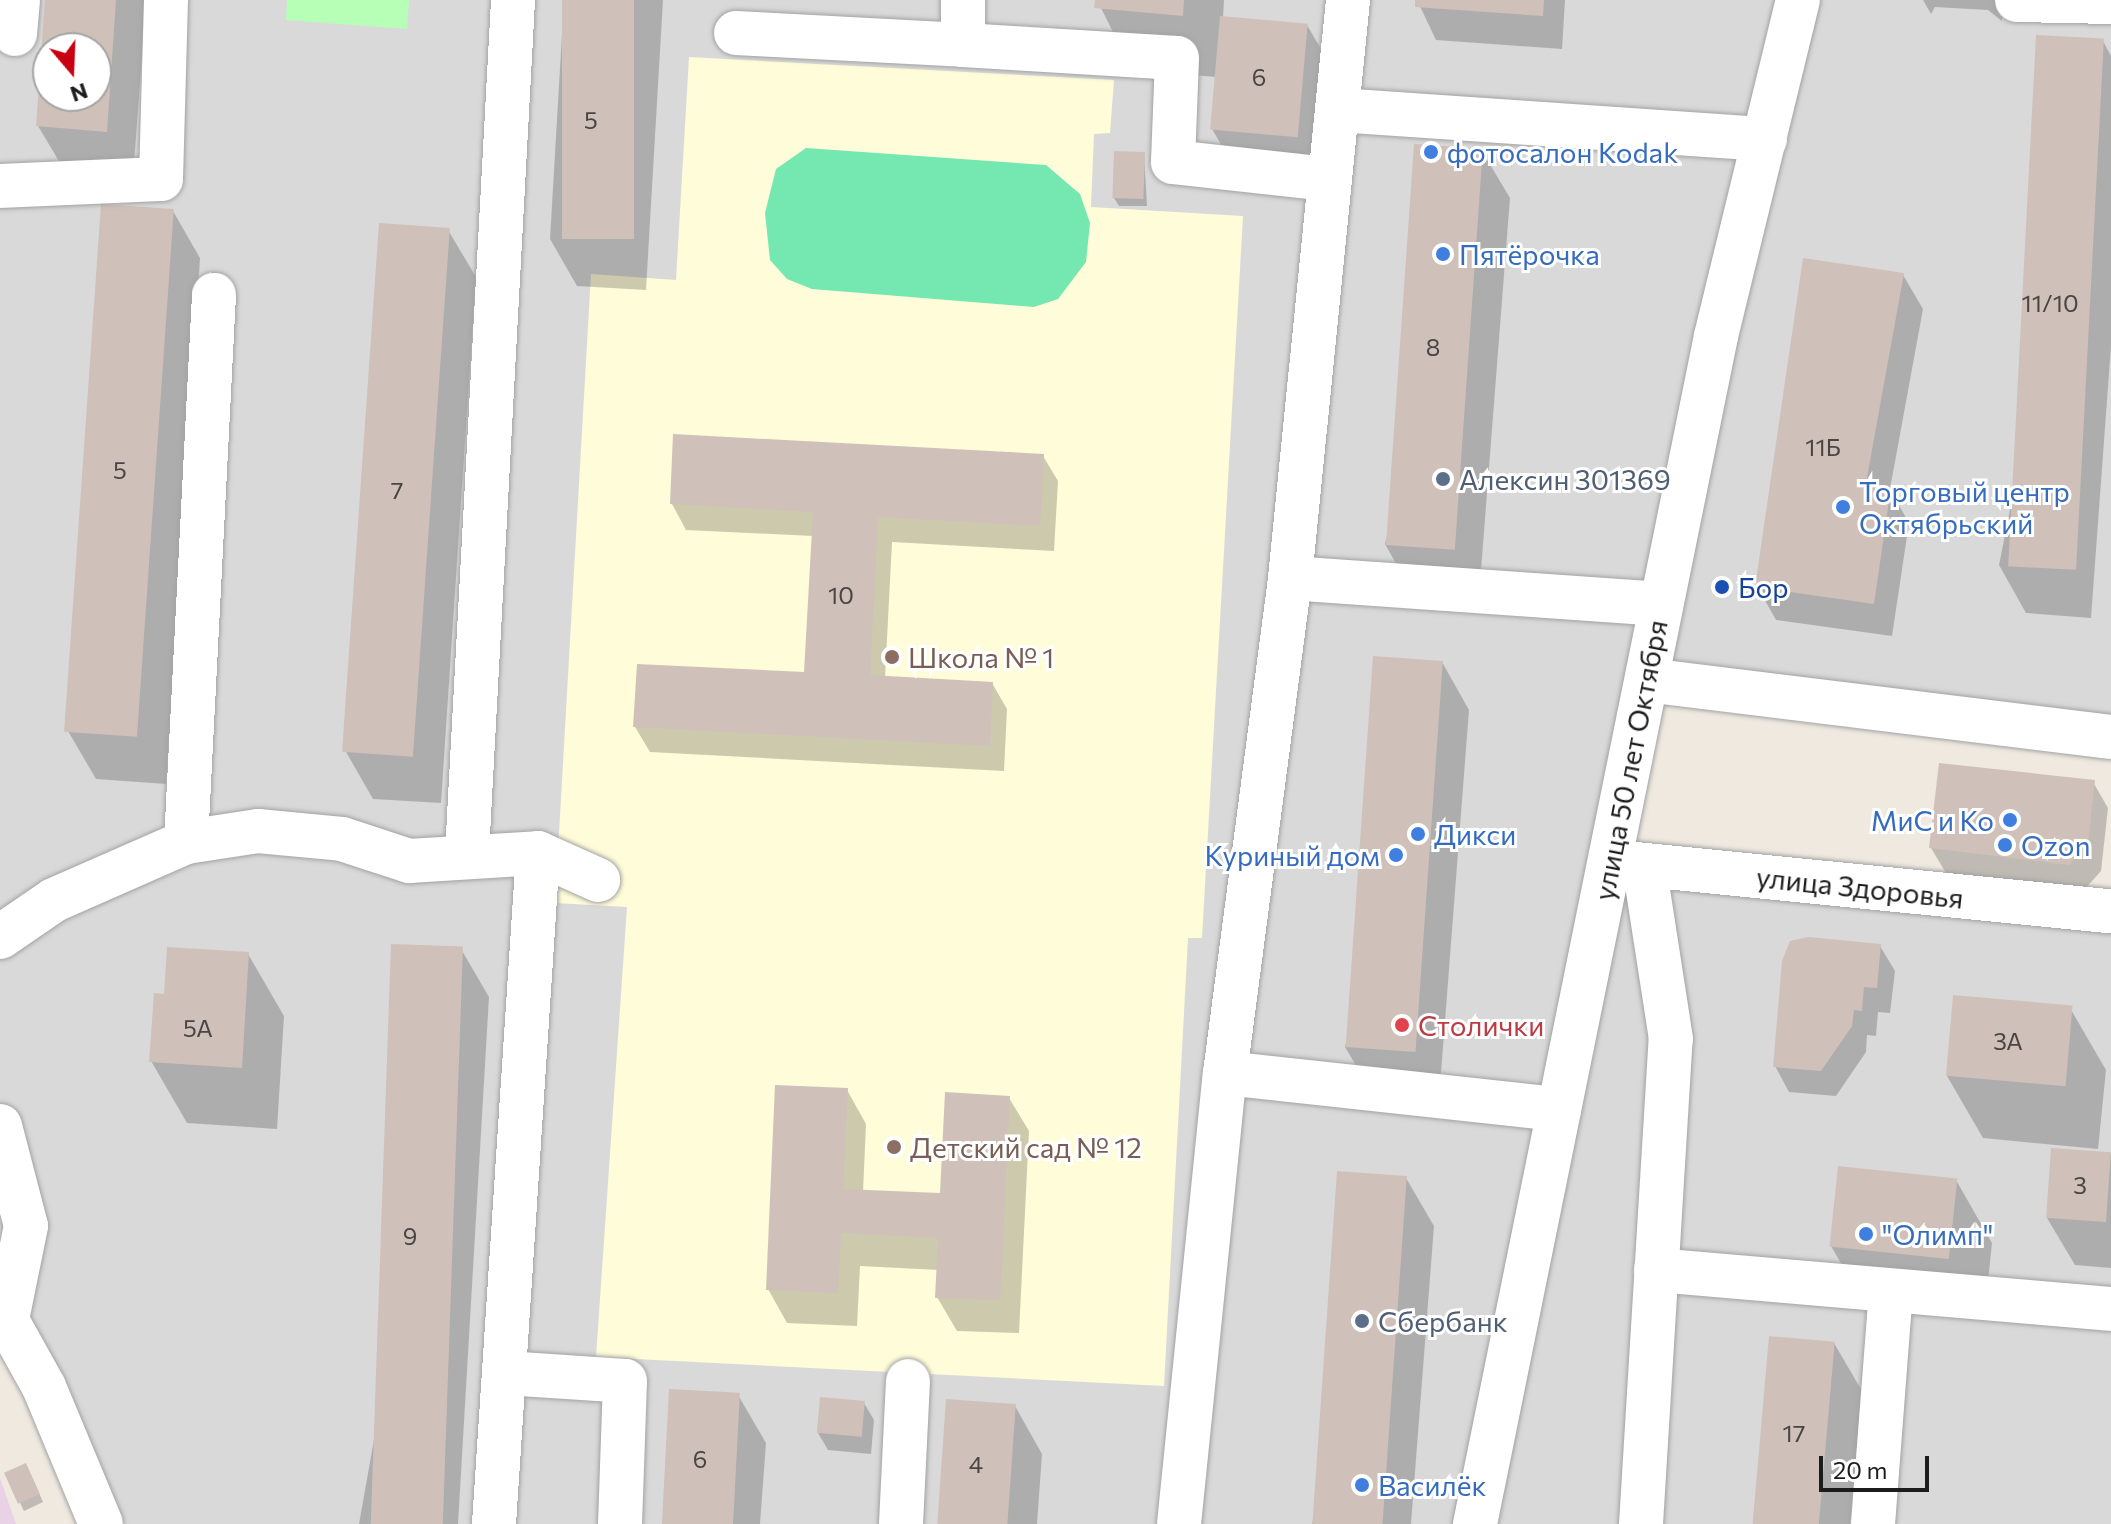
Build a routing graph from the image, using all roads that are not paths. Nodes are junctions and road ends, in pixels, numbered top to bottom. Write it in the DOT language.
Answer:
graph roads {
  1 [pos="166,0"];
  2 [pos="513,0"];
  3 [pos="963,0"];
  4 [pos="1348,0"];
  5 [pos="1798,0"];
  6 [pos="2017,0"];
  7 [pos="2111,2"];
  8 [pos="736,33"];
  9 [pos="963,45"];
  10 [pos="1338,110"];
  11 [pos="1765,139"];
  12 [pos="1327,179"];
  13 [pos="0,186"];
  14 [pos="214,295"];
  15 [pos="1290,578"];
  16 [pos="1661,604"];
  17 [pos="1647,680"];
  18 [pos="2111,737"];
  19 [pos="186,842"];
  20 [pos="467,853"];
  21 [pos="538,853"];
  22 [pos="1627,864"];
  23 [pos="598,880"];
  24 [pos="2111,911"];
  25 [pos="0,937"];
  26 [pos="1225,1073"];
  27 [pos="1559,1109"];
  28 [pos="0,1126"];
  29 [pos="1656,1270"];
  30 [pos="1891,1292"];
  31 [pos="2111,1309"];
  32 [pos="4,1313"];
  33 [pos="505,1373"];
  34 [pos="908,1381"];
  35 [pos="101,1524"];
  36 [pos="494,1524"];
  37 [pos="620,1524"];
  38 [pos="901,1524"];
  39 [pos="1179,1524"];
  40 [pos="1475,1524"];
  41 [pos="1641,1524"];
  42 [pos="1873,1524"];
  1 -- 13 [label="street"];
  2 -- 20 [label="street"];
  3 -- 9 [label="street"];
  4 -- 10 [label="street"];
  5 -- 11 [label="street, улица 50 лет Октября"];
  6 -- 7 [label="street"];
  8 -- 9 [label="street"];
  9 -- 12 [label="street"];
  10 -- 11 [label="street"];
  10 -- 12 [label="street"];
  11 -- 16 [label="street, улица 50 лет Октября"];
  12 -- 15 [label="street"];
  14 -- 19 [label="street"];
  15 -- 16 [label="street"];
  15 -- 26 [label="street"];
  16 -- 17 [label="street, улица 50 лет Октября"];
  17 -- 18 [label="street"];
  17 -- 22 [label="street, улица 50 лет Октября"];
  19 -- 20 [label="street"];
  19 -- 25 [label="street"];
  20 -- 21 [label="street"];
  21 -- 23 [label="street"];
  21 -- 33 [label="street"];
  22 -- 24 [label="street, улица Здоровья"];
  22 -- 27 [label="street, улица 50 лет Октября"];
  22 -- 29 [label="street"];
  26 -- 27 [label="street"];
  26 -- 39 [label="street"];
  27 -- 40 [label="street, улица 50 лет Октября"];
  28 -- 32 [label="street"];
  29 -- 30 [label="street"];
  29 -- 41 [label="street"];
  30 -- 31 [label="street"];
  30 -- 42 [label="street"];
  32 -- 35 [label="street"];
  33 -- 36 [label="street"];
  33 -- 37 [label="street"];
  34 -- 38 [label="street"];
}
